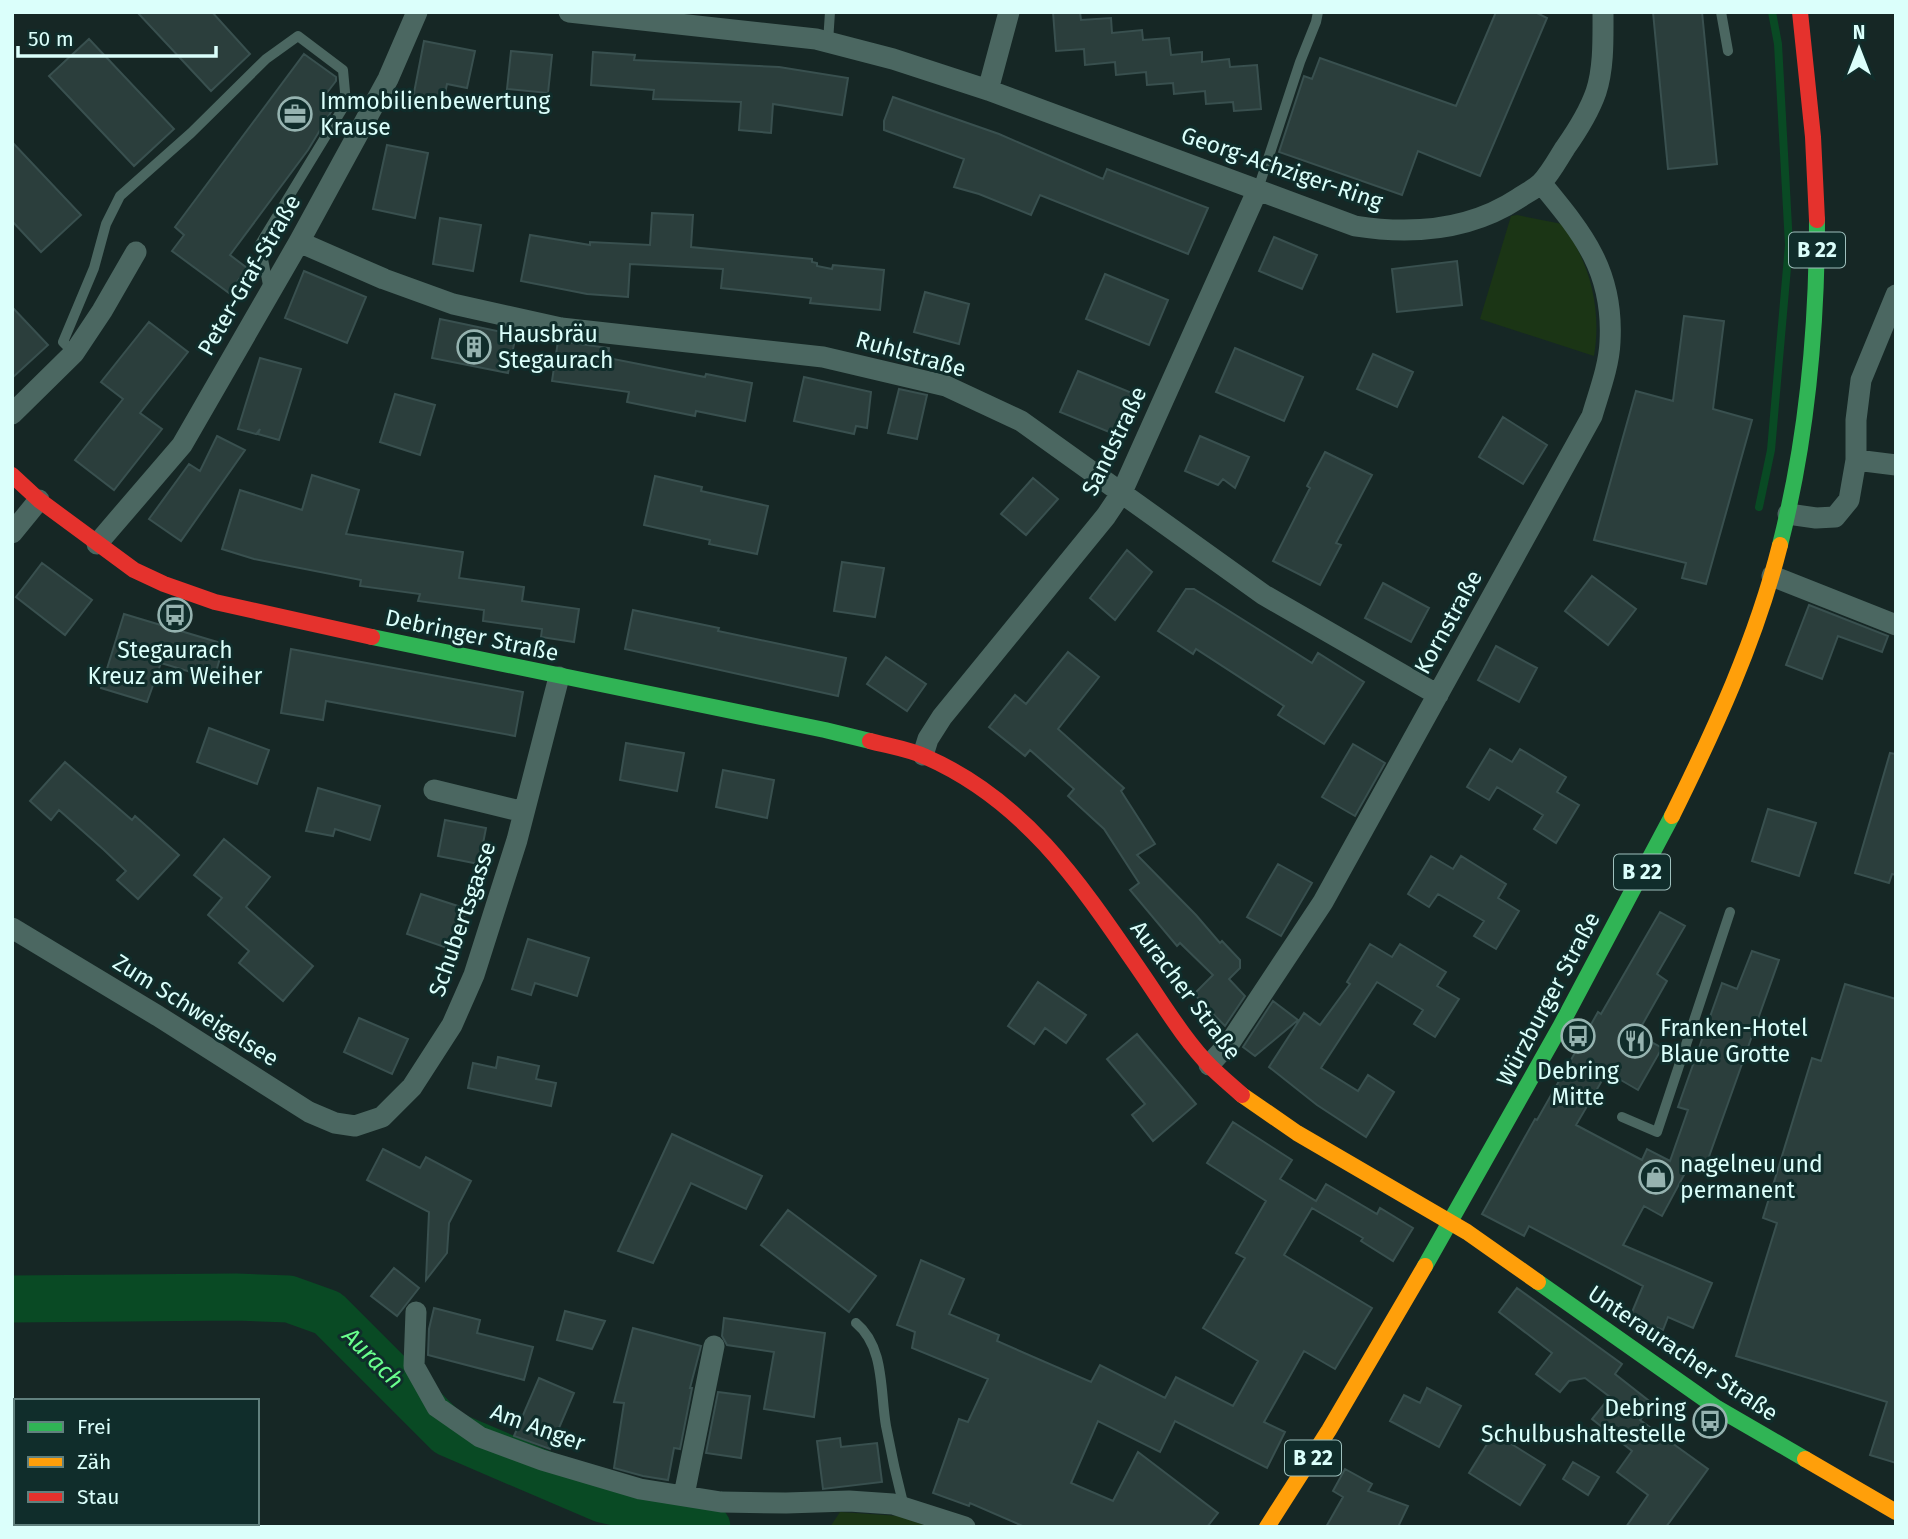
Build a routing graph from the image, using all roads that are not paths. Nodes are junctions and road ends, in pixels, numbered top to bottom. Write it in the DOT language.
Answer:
graph roads {
  1 [pos="417,12"];
  2 [pos="569,12"];
  3 [pos="830,12"];
  4 [pos="1009,12"];
  5 [pos="1318,12"];
  6 [pos="1603,12"];
  7 [pos="1721,12"];
  8 [pos="1800,12"];
  9 [pos="828,42"];
  10 [pos="1728,51"];
  11 [pos="988,90"];
  12 [pos="1541,183"];
  13 [pos="1258,189"];
  14 [pos="299,242"];
  15 [pos="136,252"];
  16 [pos="270,294"];
  17 [pos="1896,295"];
  18 [pos="1891,320"];
  19 [pos="74,353"];
  20 [pos="12,414"];
  21 [pos="1856,460"];
  22 [pos="1896,465"];
  23 [pos="12,475"];
  24 [pos="1122,492"];
  25 [pos="40,500"];
  26 [pos="1788,514"];
  27 [pos="12,533"];
  28 [pos="97,544"];
  29 [pos="1772,576"];
  30 [pos="1896,625"];
  31 [pos="559,677"];
  32 [pos="1438,695"];
  33 [pos="923,755"];
  34 [pos="954,770"];
  35 [pos="434,790"];
  36 [pos="524,812"];
  37 [pos="1730,912"];
  38 [pos="12,928"];
  39 [pos="1209,1065"];
  40 [pos="1622,1117"];
  41 [pos="355,1126"];
  42 [pos="1451,1222"];
  43 [pos="416,1312"];
  44 [pos="856,1323"];
  45 [pos="714,1346"];
  46 [pos="684,1494"];
  47 [pos="904,1507"];
  48 [pos="1896,1512"];
  49 [pos="965,1527"];
  50 [pos="1267,1527"];
  1 -- 14 [label="street, Peter-Graf-Straße"];
  2 -- 9 [label="street, Georg-Achziger-Ring"];
  3 -- 9 [label="lane"];
  4 -- 11 [label="street"];
  5 -- 13 [label="lane"];
  6 -- 12 [label="street, Georg-Achziger-Ring"];
  7 -- 10 [label="lane"];
  8 -- 26 [label="street, Würzburger Straße / B 22"];
  9 -- 11 [label="street, Georg-Achziger-Ring"];
  11 -- 13 [label="street, Georg-Achziger-Ring"];
  12 -- 13 [label="street, Georg-Achziger-Ring"];
  12 -- 32 [label="street, Kornstraße"];
  13 -- 24 [label="street, Sandstraße"];
  14 -- 16 [label="street, Peter-Graf-Straße"];
  14 -- 24 [label="street, Ruhlstraße"];
  15 -- 19 [label="street"];
  16 -- 19 [label="lane"];
  16 -- 28 [label="street, Peter-Graf-Straße"];
  17 -- 18 [label="street"];
  18 -- 21 [label="street"];
  19 -- 20 [label="street"];
  21 -- 22 [label="street"];
  21 -- 26 [label="street"];
  23 -- 25 [label="street, Debringer Straße"];
  24 -- 32 [label="street, Ruhlstraße"];
  24 -- 33 [label="street, Sandstraße"];
  25 -- 27 [label="street"];
  25 -- 28 [label="street, Debringer Straße"];
  26 -- 29 [label="street, Würzburger Straße / B 22"];
  28 -- 31 [label="street, Debringer Straße"];
  29 -- 30 [label="street"];
  29 -- 42 [label="street, Würzburger Straße / B 22"];
  31 -- 33 [label="street, Debringer Straße"];
  31 -- 36 [label="street, Schubertsgasse"];
  32 -- 39 [label="street, Kornstraße"];
  33 -- 34 [label="street, Debringer Straße"];
  34 -- 39 [label="street, Auracher Straße"];
  35 -- 36 [label="street"];
  36 -- 41 [label="street, Schubertsgasse"];
  37 -- 40 [label="lane"];
  38 -- 41 [label="street, Zum Schweigelsee"];
  39 -- 42 [label="street, Auracher Straße"];
  42 -- 48 [label="street, Unterauracher Straße"];
  42 -- 50 [label="street, Würzburger Straße / B 22"];
  43 -- 46 [label="street, Am Anger"];
  44 -- 47 [label="lane"];
  45 -- 46 [label="street"];
  46 -- 47 [label="street, Am Anger"];
  47 -- 49 [label="street, Am Anger"];
}
